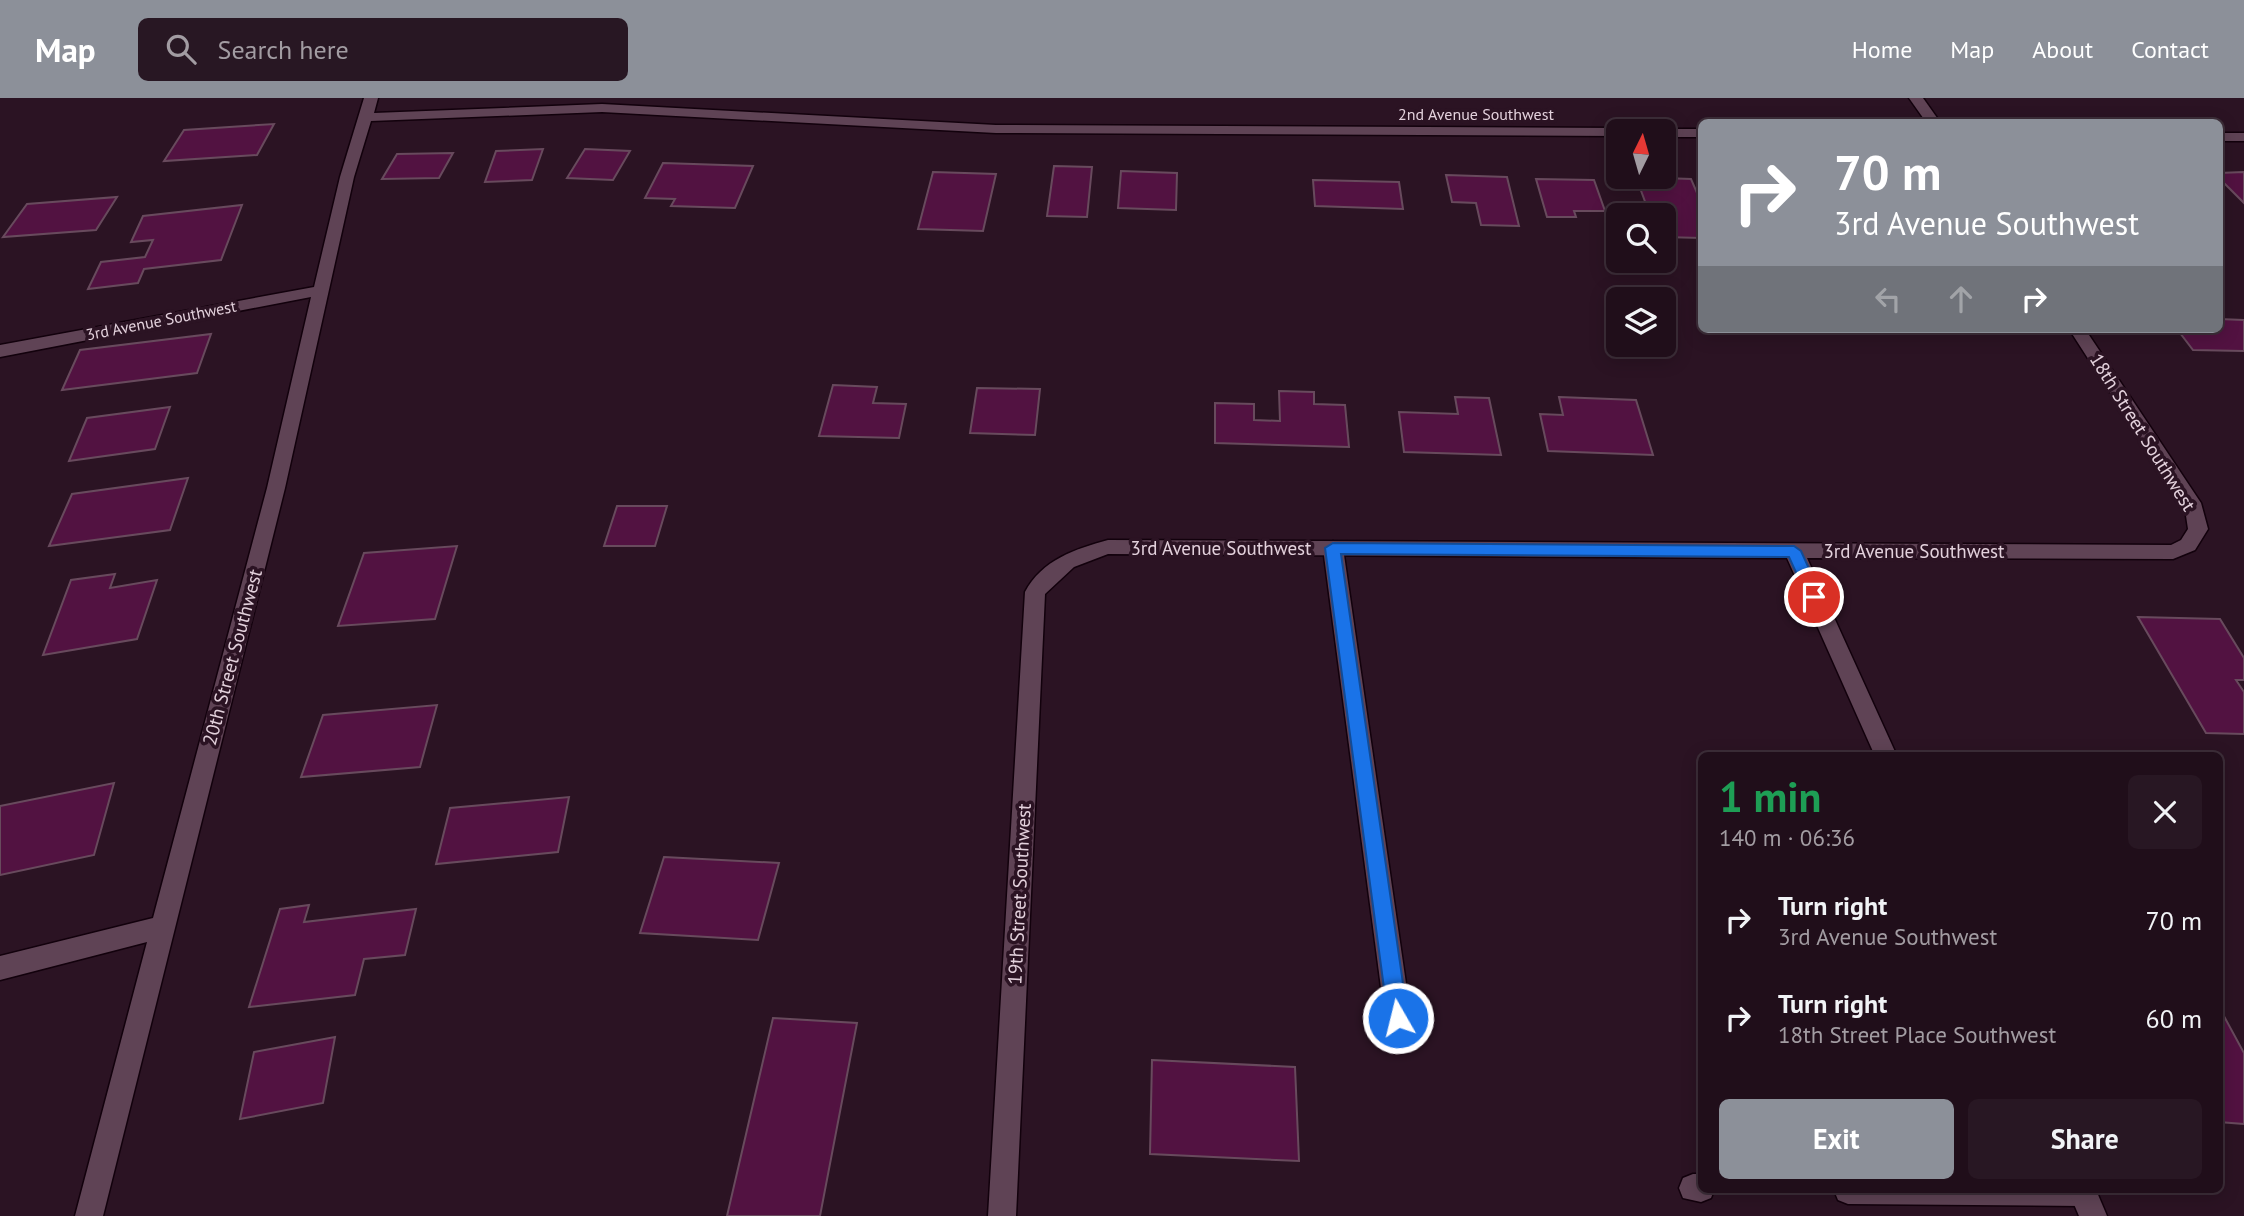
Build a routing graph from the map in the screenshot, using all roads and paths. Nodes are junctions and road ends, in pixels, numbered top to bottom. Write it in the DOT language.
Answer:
graph roads {
  1 [pos="1916,98"];
  2 [pos="369,107"];
  3 [pos="1931,119"];
  4 [pos="1606,132"];
  5 [pos="1676,133"];
  6 [pos="1698,133"];
  7 [pos="2223,137"];
  8 [pos="2244,137"];
  9 [pos="322,290"];
  10 [pos="2080,333"];
  11 [pos="0,351"];
  12 [pos="2195,538"];
  13 [pos="1333,548"];
  14 [pos="1794,551"];
  15 [pos="1047,575"];
  16 [pos="1884,752"];
  17 [pos="162,927"];
  18 [pos="0,968"];
  19 [pos="1398,1018"];
  20 [pos="1928,1193"];
  21 [pos="2086,1199"];
  22 [pos="89,1216"];
  23 [pos="1002,1216"];
  1 -- 3 [label="street"];
  2 -- 4 [label="street, 2nd Avenue Southwest"];
  2 -- 9 [label="street, 20th Street Southwest"];
  5 -- 6 [label="street"];
  7 -- 8 [label="street"];
  9 -- 11 [label="street, 3rd Avenue Southwest"];
  9 -- 17 [label="street, 20th Street Southwest"];
  10 -- 12 [label="street, 18th Street Southwest"];
  12 -- 14 [label="street, 3rd Avenue Southwest"];
  13 -- 14 [label="street, 3rd Avenue Southwest"];
  13 -- 15 [label="street, 3rd Avenue Southwest"];
  13 -- 19 [label="street"];
  14 -- 16 [label="street"];
  15 -- 23 [label="street, 19th Street Southwest"];
  17 -- 18 [label="street"];
  17 -- 22 [label="street, 20th Street Southwest"];
  20 -- 21 [label="street"];
}
